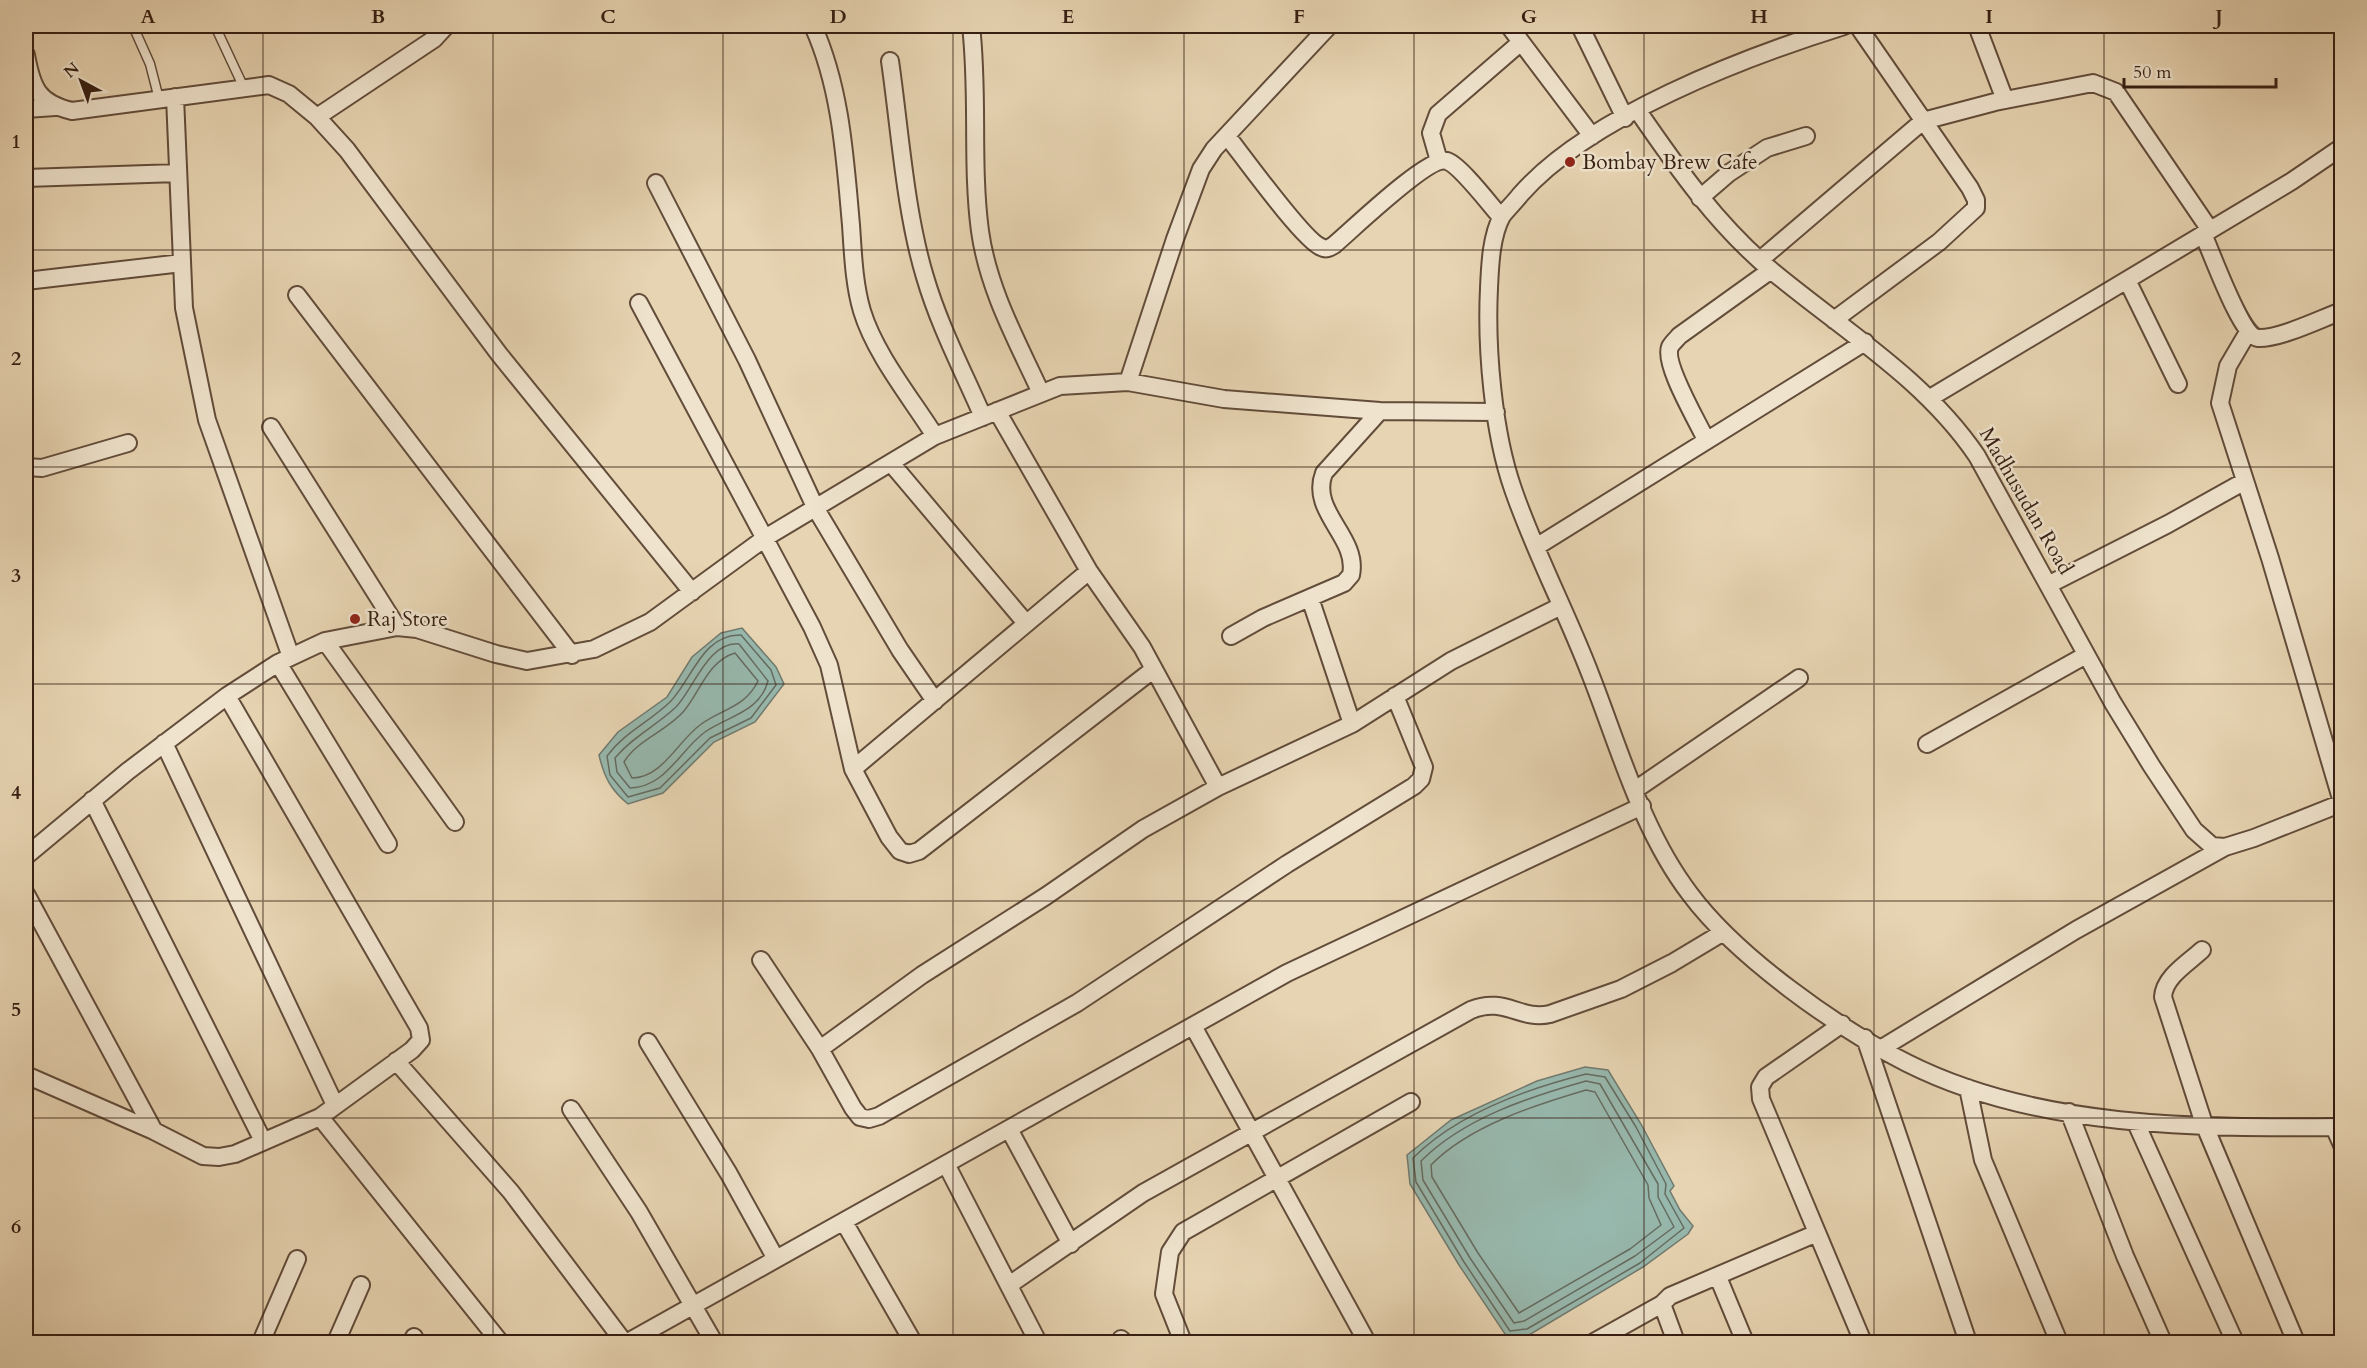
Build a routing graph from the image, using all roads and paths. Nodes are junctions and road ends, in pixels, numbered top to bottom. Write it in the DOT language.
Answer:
graph roads {
  1 [pos="133,26"];
  2 [pos="215,26"];
  3 [pos="446,26"];
  4 [pos="813,26"];
  5 [pos="971,26"];
  6 [pos="1329,26"];
  7 [pos="1509,26"];
  8 [pos="1580,26"];
  9 [pos="1844,26"];
  10 [pos="1858,26"];
  11 [pos="1977,26"];
  12 [pos="1521,42"];
  13 [pos="26,56"];
  14 [pos="890,61"];
  15 [pos="244,88"];
  16 [pos="167,98"];
  17 [pos="2005,100"];
  18 [pos="55,107"];
  19 [pos="26,109"];
  20 [pos="1631,114"];
  21 [pos="317,117"];
  22 [pos="1923,121"];
  23 [pos="1227,136"];
  24 [pos="1592,136"];
  25 [pos="1806,136"];
  26 [pos="2340,154"];
  27 [pos="1439,161"];
  28 [pos="178,173"];
  29 [pos="26,178"];
  30 [pos="656,183"];
  31 [pos="1701,198"];
  32 [pos="1501,217"];
  33 [pos="2206,232"];
  34 [pos="182,263"];
  35 [pos="1766,265"];
  36 [pos="2127,280"];
  37 [pos="26,281"];
  38 [pos="297,295"];
  39 [pos="639,303"];
  40 [pos="2342,311"];
  41 [pos="1834,320"];
  42 [pos="2248,332"];
  43 [pos="1865,342"];
  44 [pos="1128,382"];
  45 [pos="2178,384"];
  46 [pos="1041,393"];
  47 [pos="1930,398"];
  48 [pos="1380,411"];
  49 [pos="1496,412"];
  50 [pos="990,414"];
  51 [pos="271,427"];
  52 [pos="935,436"];
  53 [pos="1706,440"];
  54 [pos="128,443"];
  55 [pos="891,463"];
  56 [pos="26,467"];
  57 [pos="2245,481"];
  58 [pos="816,508"];
  59 [pos="765,538"];
  60 [pos="1536,547"];
  61 [pos="1089,571"];
  62 [pos="2048,585"];
  63 [pos="692,592"];
  64 [pos="1310,598"];
  65 [pos="1561,606"];
  66 [pos="1025,622"];
  67 [pos="397,627"];
  68 [pos="1231,636"];
  69 [pos="325,641"];
  70 [pos="572,655"];
  71 [pos="2086,656"];
  72 [pos="285,660"];
  73 [pos="1154,669"];
  74 [pos="1799,678"];
  75 [pos="227,696"];
  76 [pos="1395,696"];
  77 [pos="935,701"];
  78 [pos="1352,724"];
  79 [pos="164,743"];
  80 [pos="1927,744"];
  81 [pos="853,769"];
  82 [pos="1218,787"];
  83 [pos="1635,790"];
  84 [pos="92,800"];
  85 [pos="2342,803"];
  86 [pos="1642,806"];
  87 [pos="455,822"];
  88 [pos="388,844"];
  89 [pos="2225,847"];
  90 [pos="29,850"];
  91 [pos="26,894"];
  92 [pos="1722,933"];
  93 [pos="2202,950"];
  94 [pos="761,960"];
  95 [pos="1842,1024"];
  96 [pos="1193,1026"];
  97 [pos="1865,1038"];
  98 [pos="648,1042"];
  99 [pos="1882,1048"];
  100 [pos="820,1049"];
  101 [pos="396,1061"];
  102 [pos="26,1075"];
  103 [pos="1968,1088"];
  104 [pos="1411,1102"];
  105 [pos="335,1106"];
  106 [pos="571,1109"];
  107 [pos="2069,1112"];
  108 [pos="320,1117"];
  109 [pos="2136,1123"];
  110 [pos="2204,1124"];
  111 [pos="2338,1127"];
  112 [pos="1009,1129"];
  113 [pos="154,1131"];
  114 [pos="1251,1133"];
  115 [pos="263,1142"];
  116 [pos="2342,1145"];
  117 [pos="946,1164"];
  118 [pos="1276,1178"];
  119 [pos="844,1222"];
  120 [pos="1817,1233"];
  121 [pos="1071,1244"];
  122 [pos="297,1259"];
  123 [pos="776,1259"];
  124 [pos="1718,1277"];
  125 [pos="361,1285"];
  126 [pos="1009,1285"];
  127 [pos="1662,1304"];
  128 [pos="694,1306"];
  129 [pos="653,1336"];
  130 [pos="261,1342"];
  131 [pos="336,1342"];
  132 [pos="500,1342"];
  133 [pos="626,1342"];
  134 [pos="714,1342"];
  135 [pos="913,1342"];
  136 [pos="1038,1342"];
  137 [pos="1183,1342"];
  138 [pos="1367,1342"];
  139 [pos="1594,1342"];
  140 [pos="1676,1342"];
  141 [pos="1746,1342"];
  142 [pos="1863,1342"];
  143 [pos="1968,1342"];
  144 [pos="2059,1342"];
  145 [pos="2163,1342"];
  146 [pos="2235,1342"];
  147 [pos="2296,1342"];
  1 -- 16 [label="lane"];
  2 -- 15 [label="lane"];
  3 -- 21 [label="street"];
  4 -- 52 [label="street"];
  5 -- 46 [label="street"];
  6 -- 23 [label="street"];
  7 -- 12 [label="street"];
  8 -- 20 [label="street, Madhusudan Road"];
  9 -- 20 [label="street"];
  10 -- 22 [label="street"];
  11 -- 17 [label="street"];
  12 -- 24 [label="street"];
  12 -- 27 [label="street"];
  13 -- 18 [label="street"];
  14 -- 50 [label="street"];
  15 -- 16 [label="street"];
  15 -- 21 [label="street"];
  16 -- 18 [label="street"];
  16 -- 28 [label="street"];
  17 -- 22 [label="street"];
  17 -- 33 [label="street"];
  18 -- 19 [label="street"];
  20 -- 24 [label="street"];
  20 -- 31 [label="street, Madhusudan Road"];
  21 -- 63 [label="street"];
  22 -- 35 [label="street"];
  22 -- 41 [label="street"];
  23 -- 27 [label="street"];
  23 -- 44 [label="street"];
  24 -- 32 [label="street"];
  25 -- 31 [label="street"];
  26 -- 33 [label="street"];
  27 -- 32 [label="street"];
  28 -- 29 [label="street"];
  28 -- 34 [label="street"];
  30 -- 58 [label="street"];
  31 -- 35 [label="street, Madhusudan Road"];
  32 -- 49 [label="street"];
  33 -- 36 [label="street"];
  33 -- 42 [label="street"];
  34 -- 37 [label="street"];
  34 -- 72 [label="street"];
  35 -- 41 [label="street, Madhusudan Road"];
  35 -- 53 [label="street"];
  36 -- 45 [label="street"];
  36 -- 47 [label="street"];
  38 -- 70 [label="street"];
  39 -- 59 [label="street"];
  40 -- 42 [label="street"];
  41 -- 43 [label="street, Madhusudan Road"];
  42 -- 57 [label="street"];
  43 -- 47 [label="street, Madhusudan Road"];
  43 -- 53 [label="street"];
  44 -- 46 [label="street"];
  44 -- 48 [label="street"];
  46 -- 50 [label="street"];
  47 -- 62 [label="street, Madhusudan Road"];
  48 -- 49 [label="street"];
  48 -- 64 [label="street"];
  49 -- 60 [label="street"];
  50 -- 52 [label="street"];
  50 -- 61 [label="street"];
  51 -- 67 [label="street"];
  52 -- 55 [label="street"];
  53 -- 60 [label="street"];
  54 -- 56 [label="street"];
  55 -- 58 [label="street"];
  55 -- 66 [label="street"];
  57 -- 62 [label="street"];
  57 -- 85 [label="street"];
  58 -- 59 [label="street"];
  58 -- 77 [label="street"];
  59 -- 63 [label="street"];
  59 -- 81 [label="street"];
  60 -- 65 [label="street"];
  61 -- 66 [label="street"];
  61 -- 73 [label="street"];
  62 -- 71 [label="street, Madhusudan Road"];
  63 -- 70 [label="street"];
  64 -- 68 [label="street"];
  64 -- 78 [label="street"];
  65 -- 76 [label="street"];
  65 -- 83 [label="street"];
  66 -- 77 [label="street"];
  67 -- 69 [label="street"];
  67 -- 70 [label="street"];
  69 -- 72 [label="street"];
  69 -- 87 [label="street"];
  71 -- 80 [label="street"];
  71 -- 89 [label="street, Madhusudan Road"];
  72 -- 75 [label="street"];
  72 -- 88 [label="street"];
  73 -- 81 [label="street"];
  73 -- 82 [label="street"];
  74 -- 83 [label="street"];
  75 -- 79 [label="street"];
  75 -- 101 [label="street"];
  76 -- 78 [label="street"];
  76 -- 100 [label="street"];
  77 -- 81 [label="street"];
  78 -- 82 [label="street"];
  79 -- 84 [label="street"];
  79 -- 105 [label="street"];
  82 -- 100 [label="street"];
  83 -- 86 [label="street"];
  84 -- 90 [label="street"];
  84 -- 115 [label="street"];
  85 -- 89 [label="street"];
  86 -- 92 [label="street"];
  86 -- 96 [label="street"];
  89 -- 99 [label="street"];
  91 -- 113 [label="street"];
  92 -- 95 [label="street"];
  92 -- 114 [label="street"];
  93 -- 110 [label="street"];
  94 -- 100 [label="street"];
  95 -- 97 [label="street"];
  95 -- 120 [label="street"];
  96 -- 112 [label="street"];
  96 -- 114 [label="street"];
  97 -- 99 [label="street"];
  97 -- 143 [label="street"];
  98 -- 123 [label="street"];
  99 -- 103 [label="street"];
  101 -- 105 [label="street"];
  101 -- 133 [label="street"];
  102 -- 113 [label="street"];
  103 -- 107 [label="street"];
  103 -- 144 [label="street"];
  104 -- 118 [label="street"];
  105 -- 108 [label="street"];
  106 -- 128 [label="street"];
  107 -- 109 [label="street"];
  107 -- 145 [label="street"];
  108 -- 115 [label="street"];
  108 -- 132 [label="street"];
  109 -- 110 [label="street"];
  109 -- 146 [label="street"];
  110 -- 111 [label="street"];
  110 -- 147 [label="street"];
  111 -- 116 [label="street"];
  112 -- 117 [label="street"];
  112 -- 121 [label="street"];
  113 -- 115 [label="street"];
  114 -- 118 [label="street"];
  114 -- 121 [label="street"];
  117 -- 119 [label="street"];
  117 -- 126 [label="street"];
  118 -- 137 [label="street"];
  118 -- 138 [label="street"];
  119 -- 123 [label="street"];
  119 -- 135 [label="street"];
  120 -- 124 [label="street"];
  120 -- 142 [label="street"];
  121 -- 126 [label="street"];
  122 -- 130 [label="street"];
  123 -- 128 [label="street"];
  124 -- 127 [label="street"];
  124 -- 141 [label="street"];
  125 -- 131 [label="street"];
  126 -- 136 [label="street"];
  127 -- 139 [label="street"];
  127 -- 140 [label="street"];
  128 -- 129 [label="street"];
  128 -- 134 [label="street"];
  129 -- 133 [label="street"];
}
